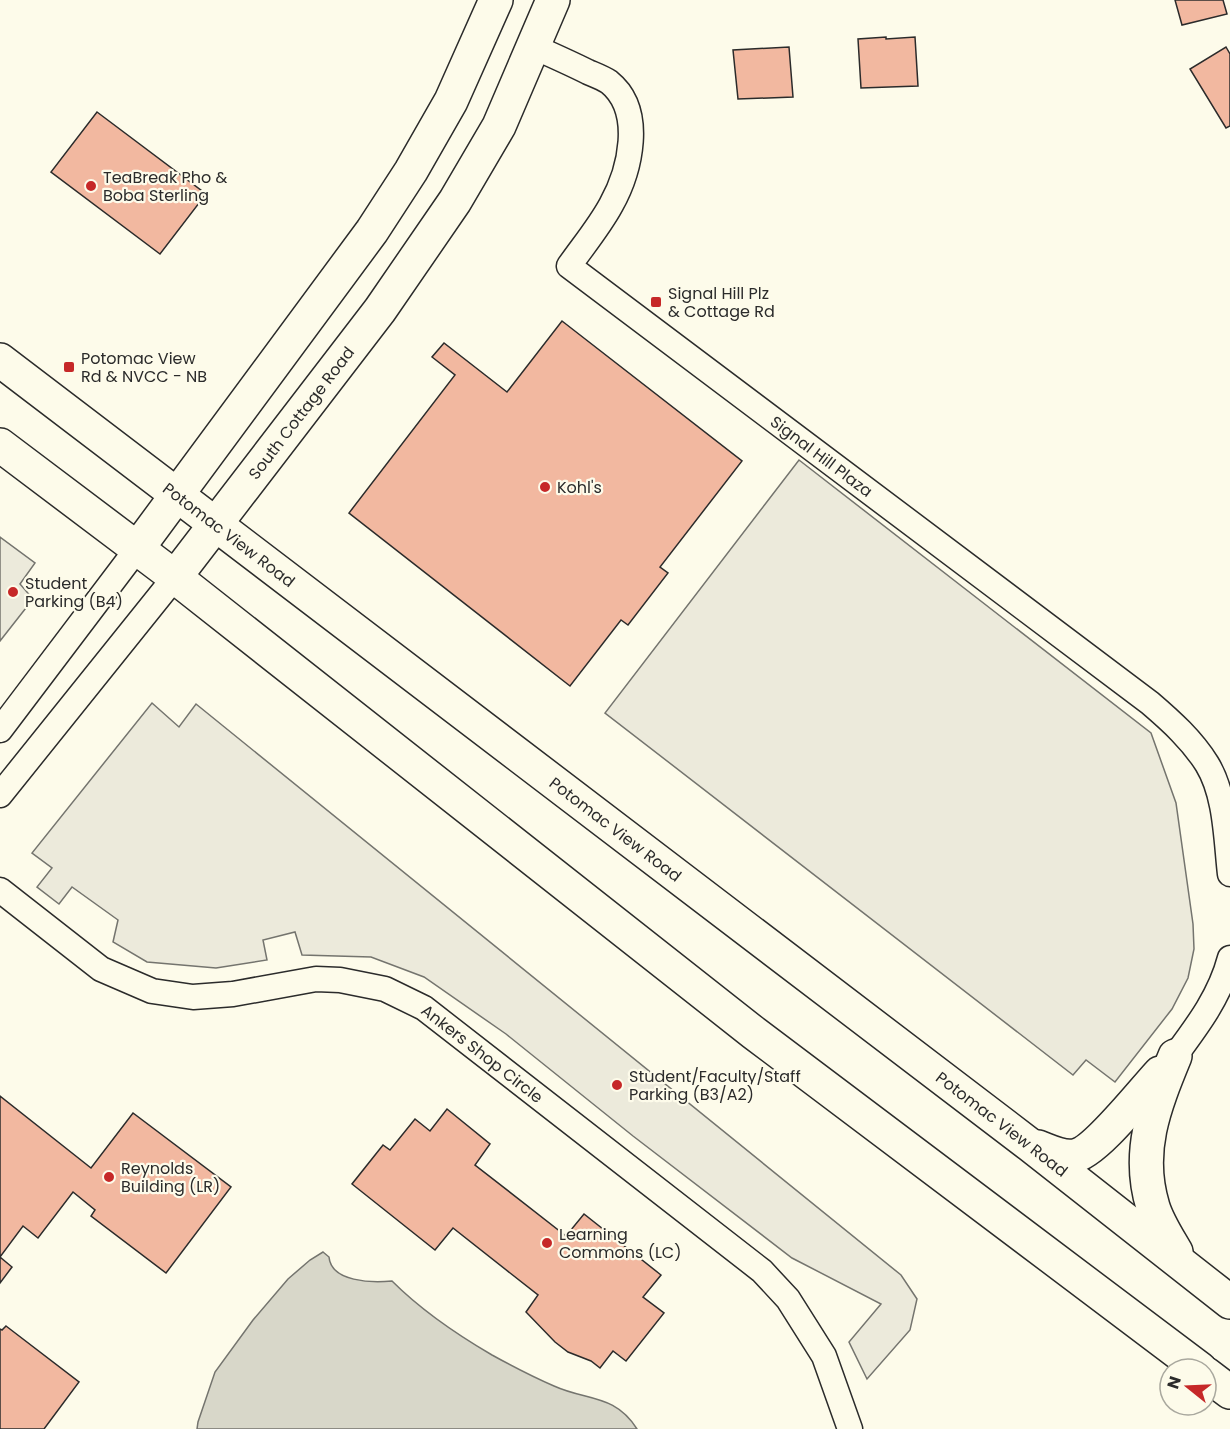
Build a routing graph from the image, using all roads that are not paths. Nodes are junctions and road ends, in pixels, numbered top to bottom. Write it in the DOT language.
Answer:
graph roads {
  1 [pos="496,0"];
  2 [pos="553,0"];
  3 [pos="534,47"];
  4 [pos="0,360"];
  5 [pos="0,445"];
  6 [pos="177,495"];
  7 [pos="216,524"];
  8 [pos="137,549"];
  9 [pos="175,578"];
  10 [pos="0,730"];
  11 [pos="0,795"];
  12 [pos="1230,874"];
  13 [pos="0,890"];
  14 [pos="1230,958"];
  15 [pos="1175,1056"];
  16 [pos="1030,1145"];
  17 [pos="1180,1262"];
  18 [pos="1230,1302"];
  19 [pos="1184,1357"];
  20 [pos="850,1429"];
  1 -- 6 [label="main road"];
  2 -- 3 [label="main road, South Cottage Road"];
  3 -- 7 [label="main road, South Cottage Road"];
  3 -- 12 [label="street, Signal Hill Plaza"];
  4 -- 6 [label="main road, Potomac View Road"];
  5 -- 8 [label="main road"];
  6 -- 7 [label="main road, Potomac View Road"];
  6 -- 8 [label="main road"];
  7 -- 9 [label="main road, South Cottage Road"];
  7 -- 16 [label="main road, Potomac View Road"];
  8 -- 9 [label="main road"];
  8 -- 10 [label="street"];
  9 -- 11 [label="street, South Cottage Road"];
  9 -- 19 [label="main road"];
  13 -- 20 [label="street, Ankers Shop Circle"];
  14 -- 15 [label="street"];
  15 -- 16 [label="main road"];
  15 -- 17 [label="main road"];
  16 -- 17 [label="main road, Potomac View Road"];
  17 -- 18 [label="main road, Potomac View Road"];
}
